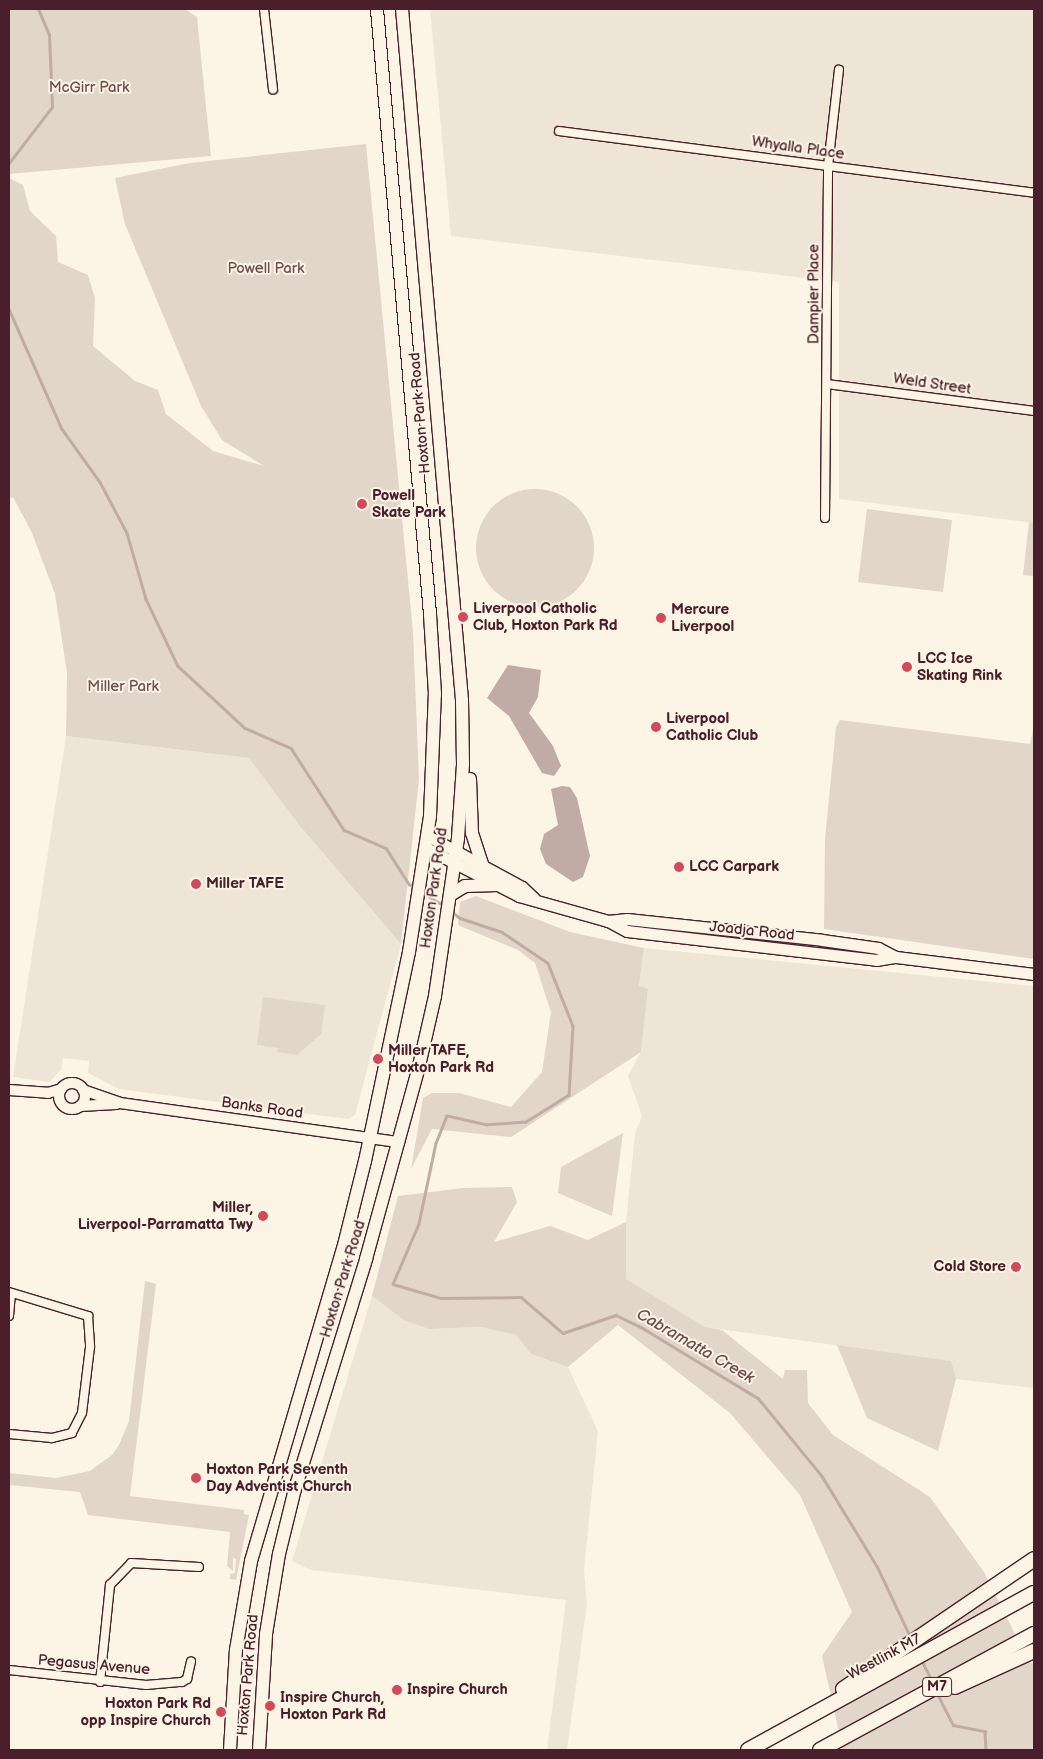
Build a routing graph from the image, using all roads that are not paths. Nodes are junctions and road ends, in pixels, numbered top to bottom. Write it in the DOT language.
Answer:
graph roads {
  1 [pos="264,9"];
  2 [pos="377,9"];
  3 [pos="402,9"];
  4 [pos="838,70"];
  5 [pos="273,89"];
  6 [pos="559,131"];
  7 [pos="828,166"];
  8 [pos="1034,193"];
  9 [pos="827,384"];
  10 [pos="1034,411"];
  11 [pos="825,518"];
  12 [pos="463,720"];
  13 [pos="427,842"];
  14 [pos="456,857"];
  15 [pos="483,866"];
  16 [pos="498,885"];
  17 [pos="452,892"];
  18 [pos="534,898"];
  19 [pos="1034,974"];
  20 [pos="61,1089"];
  21 [pos="9,1090"];
  22 [pos="83,1090"];
  23 [pos="32,1092"];
  24 [pos="60,1101"];
  25 [pos="120,1104"];
  26 [pos="80,1106"];
  27 [pos="370,1136"];
  28 [pos="400,1142"];
  29 [pos="10,1293"];
  30 [pos="9,1316"];
  31 [pos="9,1434"];
  32 [pos="1032,1560"];
  33 [pos="199,1567"];
  34 [pos="1034,1593"];
  35 [pos="1034,1634"];
  36 [pos="1034,1651"];
  37 [pos="191,1661"];
  38 [pos="9,1670"];
  39 [pos="100,1682"];
  40 [pos="856,1731"];
  41 [pos="778,1733"];
  42 [pos="230,1750"];
  43 [pos="258,1750"];
  44 [pos="748,1750"];
  45 [pos="820,1750"];
  1 -- 5 [label="street"];
  2 -- 13 [label="main road, Hoxton Park Road"];
  3 -- 12 [label="main road, Hoxton Park Road"];
  4 -- 7 [label="street, Dampier Place"];
  6 -- 7 [label="street, Whyalla Place"];
  7 -- 8 [label="street, Whyalla Place"];
  7 -- 9 [label="street, Dampier Place"];
  9 -- 10 [label="street, Weld Street"];
  9 -- 11 [label="street, Dampier Place"];
  12 -- 14 [label="main road, Hoxton Park Road"];
  12 -- 15 [label="main road"];
  13 -- 14 [label="main road, Joadja Road"];
  13 -- 27 [label="main road, Hoxton Park Road"];
  14 -- 15 [label="main road, Joadja Road"];
  14 -- 16 [label="main road, Joadja Road"];
  14 -- 17 [label="main road, Hoxton Park Road"];
  15 -- 18 [label="main road, Joadja Road"];
  16 -- 17 [label="main road"];
  16 -- 18 [label="main road, Joadja Road"];
  17 -- 28 [label="main road, Hoxton Park Road"];
  18 -- 19 [label="main road, Joadja Road"];
  20 -- 22 [label="street"];
  20 -- 23 [label="street"];
  20 -- 24 [label="street"];
  21 -- 23 [label="street"];
  22 -- 25 [label="street, Banks Road"];
  22 -- 26 [label="street"];
  23 -- 24 [label="street"];
  24 -- 26 [label="street"];
  25 -- 26 [label="street, Banks Road"];
  25 -- 27 [label="street, Banks Road"];
  27 -- 28 [label="street, Banks Road"];
  27 -- 42 [label="main road, Hoxton Park Road"];
  28 -- 43 [label="main road, Hoxton Park Road"];
  29 -- 30 [label="street"];
  29 -- 31 [label="street"];
  32 -- 41 [label="highway"];
  33 -- 39 [label="street"];
  34 -- 41 [label="highway, Westlink M7 / M7"];
  35 -- 40 [label="highway, M7"];
  36 -- 40 [label="highway"];
  37 -- 39 [label="street, Pegasus Avenue"];
  38 -- 39 [label="street, Pegasus Avenue"];
  40 -- 45 [label="highway, M7"];
  41 -- 44 [label="highway, Westlink M7 / M7"];
}
